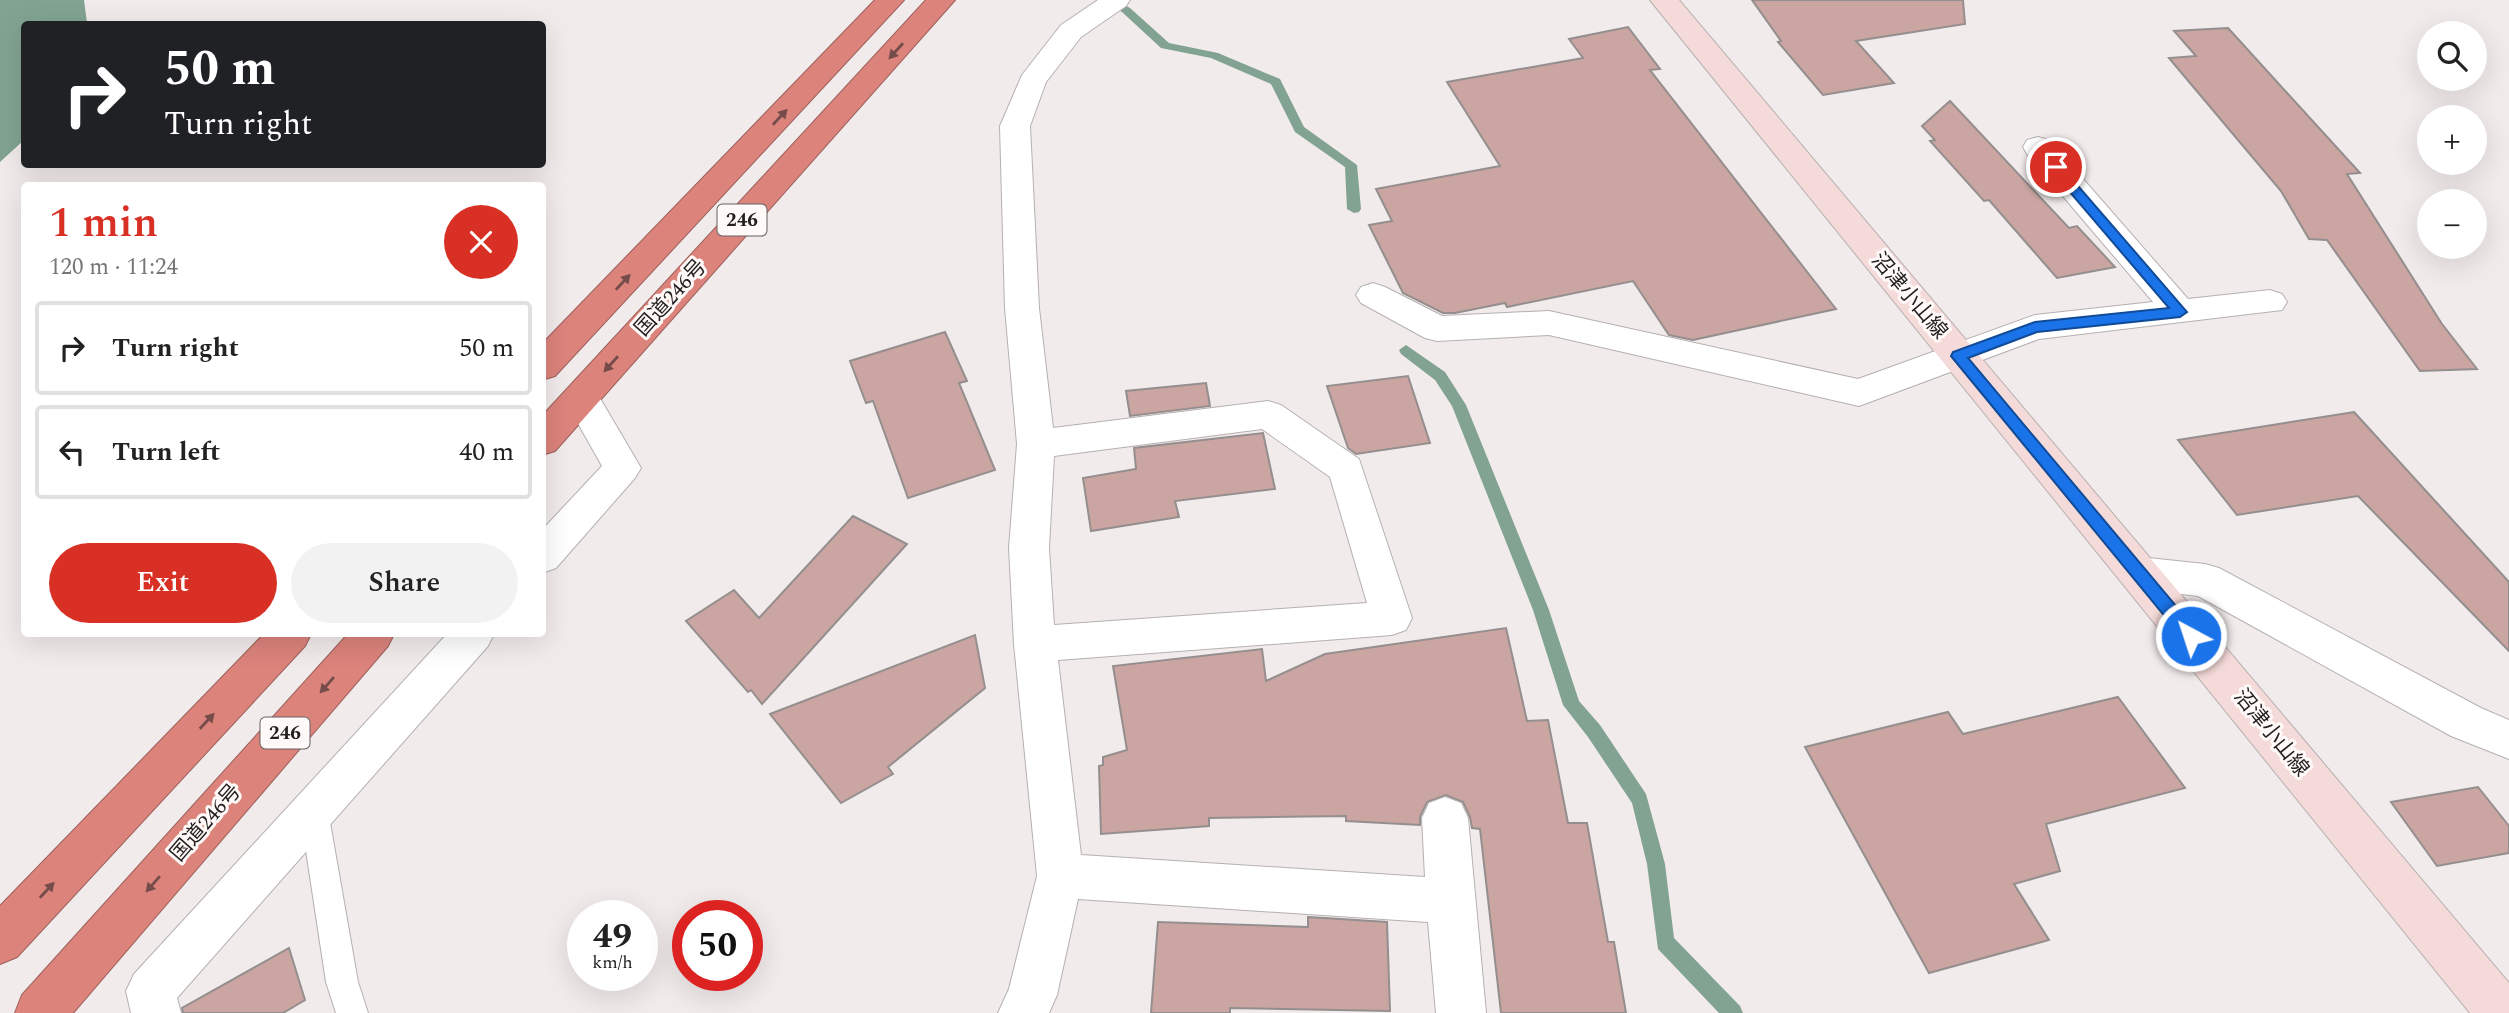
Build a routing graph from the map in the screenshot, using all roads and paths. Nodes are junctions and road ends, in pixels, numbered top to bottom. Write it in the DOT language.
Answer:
graph roads {
  1 [pos="890,0"];
  2 [pos="942,0"];
  3 [pos="1664,0"];
  4 [pos="1110,4"];
  5 [pos="2038,147"];
  6 [pos="1373,295"];
  7 [pos="2270,302"];
  8 [pos="2180,312"];
  9 [pos="1958,356"];
  10 [pos="546,363"];
  11 [pos="581,397"];
  12 [pos="546,436"];
  13 [pos="1036,444"];
  14 [pos="546,553"];
  15 [pos="2139,573"];
  16 [pos="287,637"];
  17 [pos="370,637"];
  18 [pos="470,637"];
  19 [pos="1035,644"];
  20 [pos="2509,740"];
  21 [pos="314,811"];
  22 [pos="1445,818"];
  23 [pos="1060,876"];
  24 [pos="1450,901"];
  25 [pos="0,940"];
  26 [pos="40,1013"];
  27 [pos="156,1013"];
  28 [pos="352,1013"];
  29 [pos="1023,1013"];
  30 [pos="1461,1013"];
  31 [pos="2502,1013"];
  10 -- 1 [label="highway, 246, one-way"];
  2 -- 11 [label="highway, 国道246号 / 246, one-way"];
  3 -- 9 [label="main road, 沼津小山線"];
  4 -- 13 [label="street"];
  5 -- 8 [label="street"];
  6 -- 9 [label="street"];
  7 -- 8 [label="street"];
  8 -- 9 [label="street"];
  9 -- 15 [label="main road, 沼津小山線"];
  11 -- 12 [label="highway, 国道246号 / 246"];
  11 -- 14 [label="street"];
  13 -- 19 [label="street"];
  13 -- 19 [label="street"];
  15 -- 20 [label="street"];
  15 -- 31 [label="main road, 沼津小山線"];
  25 -- 16 [label="highway, one-way"];
  17 -- 26 [label="highway, 国道246号 / 246, one-way"];
  18 -- 21 [label="street"];
  19 -- 23 [label="street"];
  21 -- 27 [label="street"];
  21 -- 28 [label="lane"];
  22 -- 24 [label="street"];
  23 -- 24 [label="street"];
  23 -- 29 [label="street"];
  24 -- 30 [label="street"];
}
